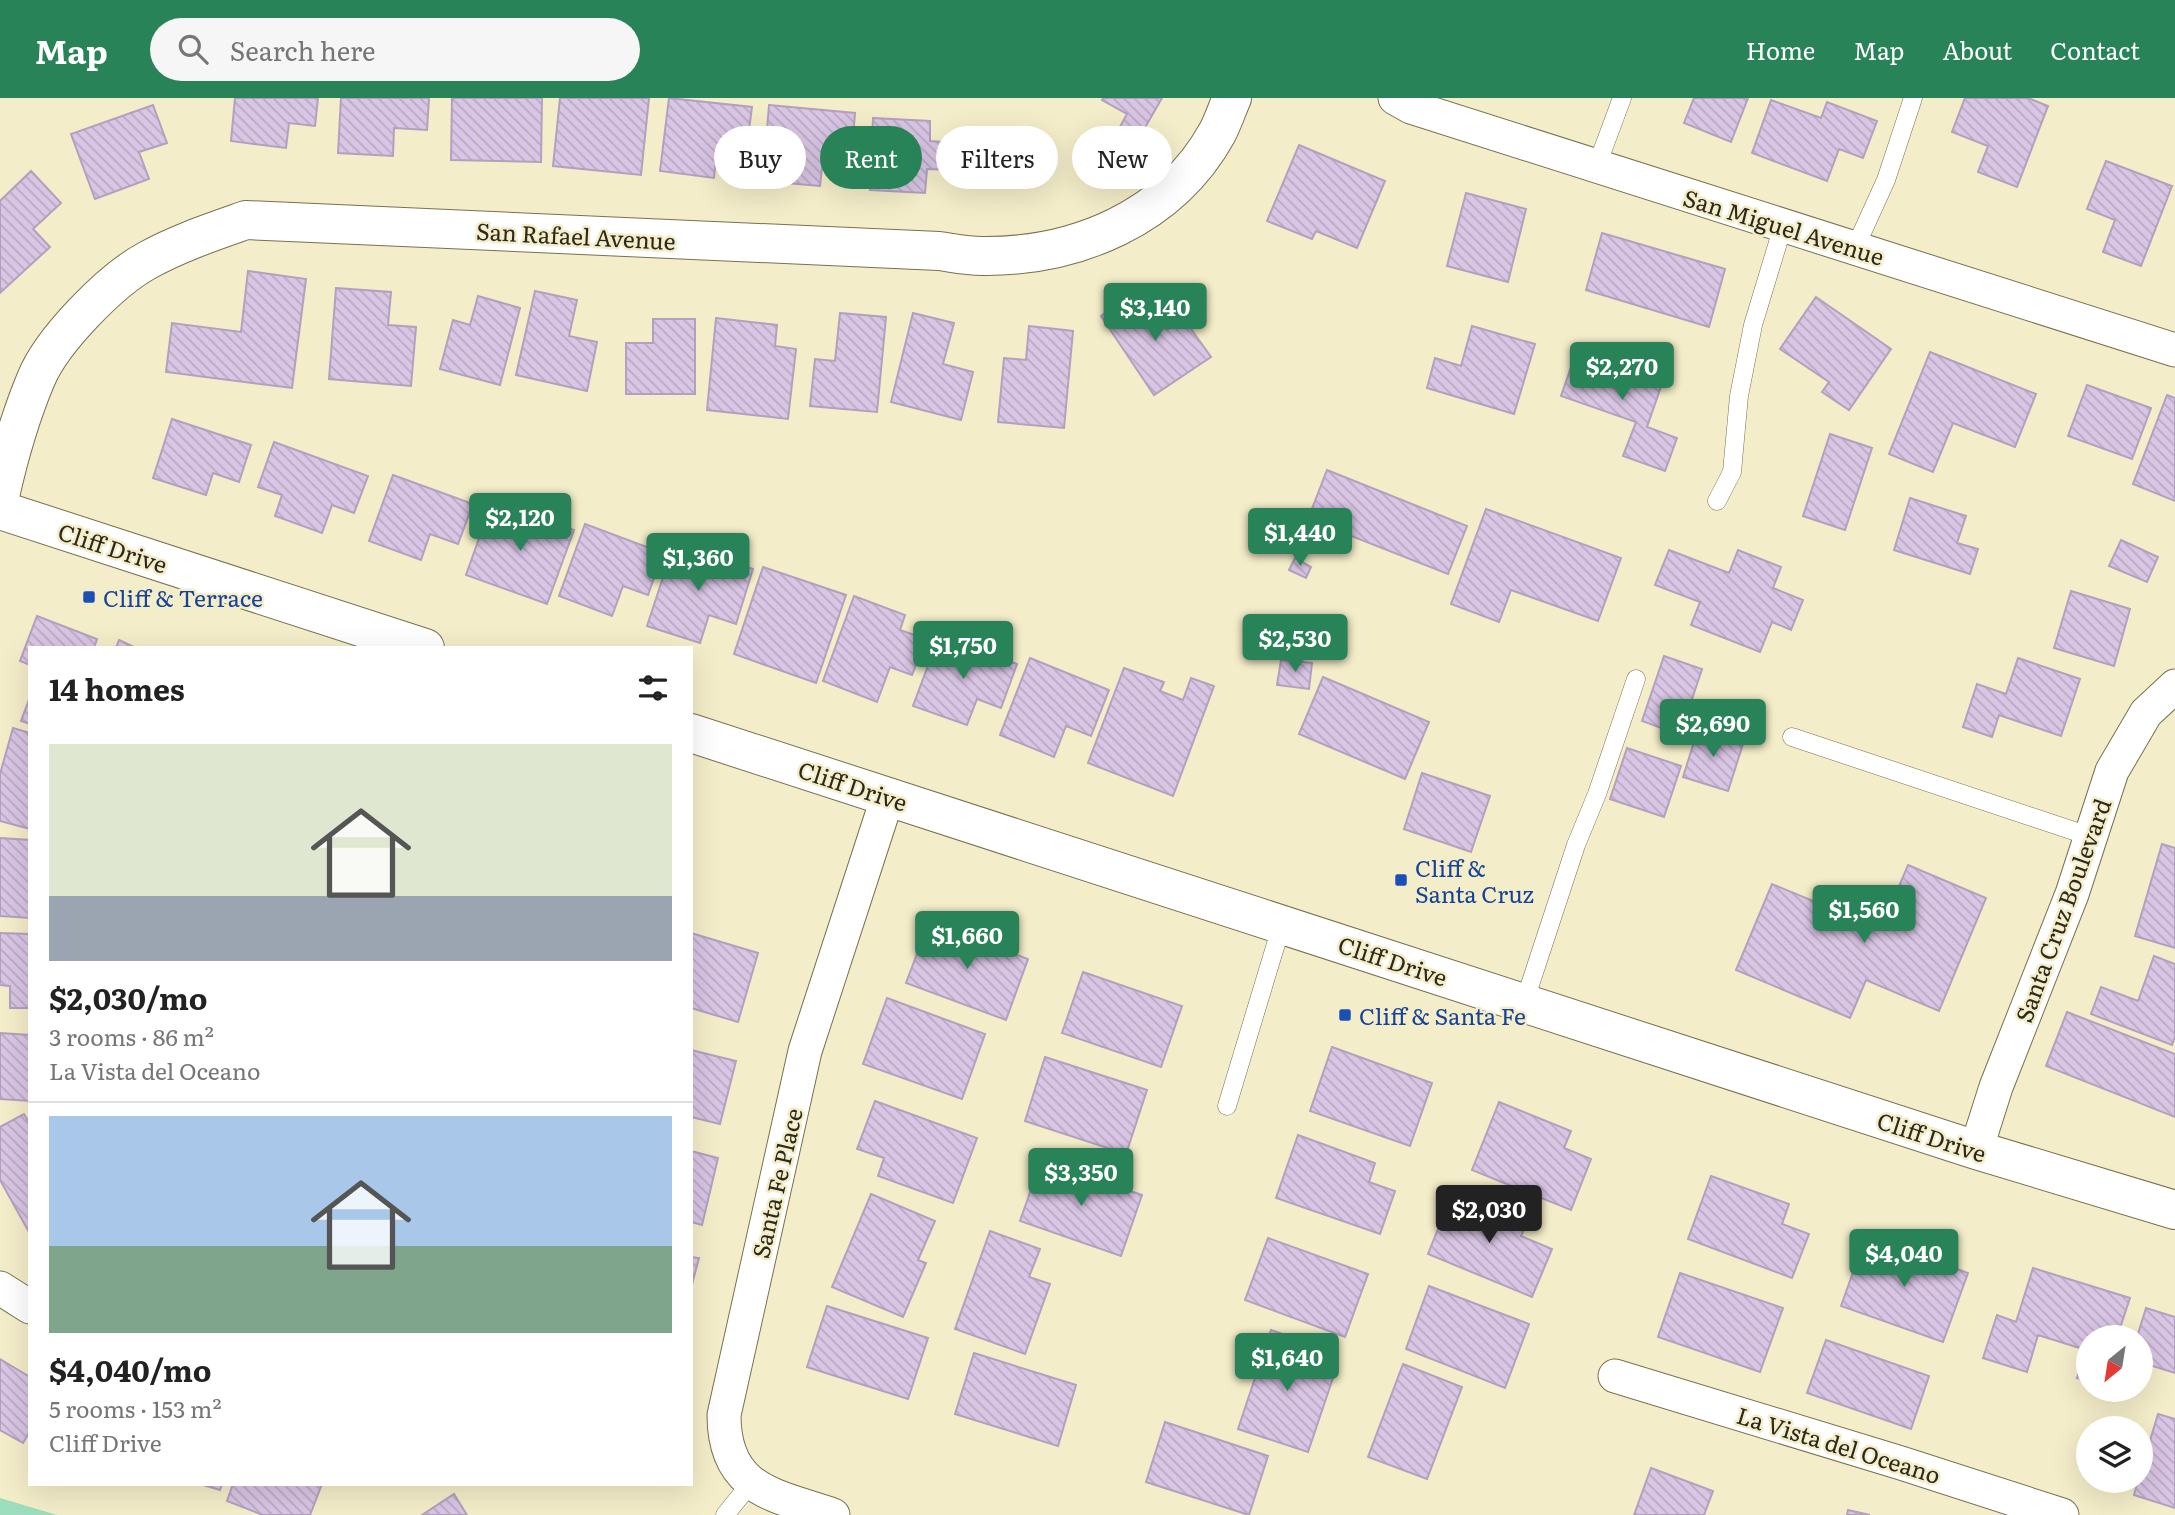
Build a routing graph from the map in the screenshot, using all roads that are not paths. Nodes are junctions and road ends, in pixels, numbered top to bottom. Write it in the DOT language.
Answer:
graph roads {
  1 [pos="1232,98"];
  2 [pos="1395,98"];
  3 [pos="1622,98"];
  4 [pos="1913,98"];
  5 [pos="1596,167"];
  6 [pos="1783,226"];
  7 [pos="1855,248"];
  8 [pos="2175,351"];
  9 [pos="0,496"];
  10 [pos="1717,501"];
  11 [pos="0,510"];
  12 [pos="419,646"];
  13 [pos="1636,679"];
  14 [pos="2175,686"];
  15 [pos="693,734"];
  16 [pos="1792,737"];
  17 [pos="888,796"];
  18 [pos="2092,837"];
  19 [pos="1282,925"];
  20 [pos="1524,1003"];
  21 [pos="1227,1106"];
  22 [pos="1976,1150"];
  23 [pos="2175,1210"];
  24 [pos="0,1289"];
  25 [pos="28,1306"];
  26 [pos="1615,1376"];
  27 [pos="751,1483"];
  28 [pos="725,1515"];
  29 [pos="834,1515"];
  30 [pos="2062,1515"];
  1 -- 9 [label="main road, San Rafael Avenue"];
  2 -- 5 [label="street, San Miguel Avenue"];
  3 -- 5 [label="lane"];
  4 -- 7 [label="lane"];
  5 -- 6 [label="street, San Miguel Avenue"];
  6 -- 7 [label="street, San Miguel Avenue"];
  6 -- 10 [label="lane"];
  7 -- 8 [label="street, San Miguel Avenue"];
  11 -- 12 [label="main road, Cliff Drive"];
  13 -- 20 [label="lane"];
  14 -- 18 [label="street, Santa Cruz Boulevard"];
  15 -- 17 [label="main road, Cliff Drive"];
  16 -- 18 [label="lane"];
  17 -- 19 [label="main road, Cliff Drive"];
  17 -- 27 [label="street, Santa Fe Place"];
  18 -- 22 [label="street, Santa Cruz Boulevard"];
  19 -- 20 [label="main road, Cliff Drive"];
  19 -- 21 [label="lane"];
  20 -- 22 [label="main road, Cliff Drive"];
  22 -- 23 [label="main road, Cliff Drive"];
  24 -- 25 [label="street"];
  26 -- 30 [label="street, La Vista del Oceano"];
  27 -- 28 [label="lane"];
  27 -- 29 [label="street, Santa Fe Place"];
}
